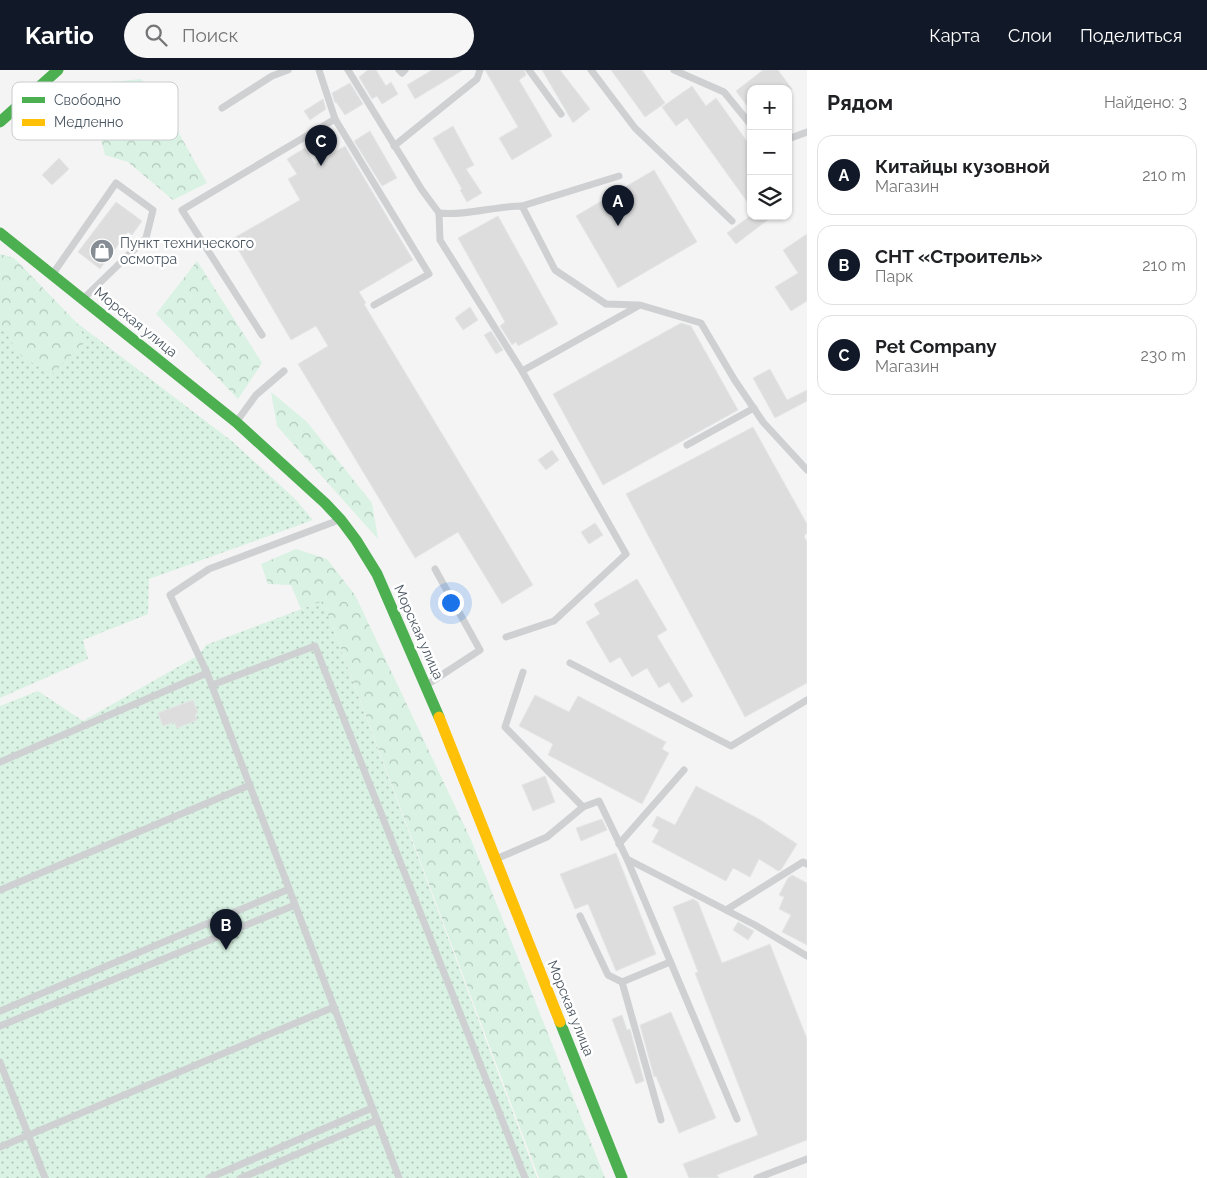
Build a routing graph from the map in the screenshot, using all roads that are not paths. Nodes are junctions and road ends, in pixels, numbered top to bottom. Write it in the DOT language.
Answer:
graph roads {
  1 [pos="58,70"];
  2 [pos="288,70"];
  3 [pos="319,70"];
  4 [pos="348,70"];
  5 [pos="399,70"];
  6 [pos="406,70"];
  7 [pos="480,70"];
  8 [pos="529,70"];
  9 [pos="591,70"];
  10 [pos="674,70"];
  11 [pos="45,82"];
  12 [pos="222,108"];
  13 [pos="12,111"];
  14 [pos="561,114"];
  15 [pos="335,119"];
  16 [pos="747,120"];
  17 [pos="0,122"];
  18 [pos="807,132"];
  19 [pos="792,138"];
  20 [pos="394,146"];
  21 [pos="619,176"];
  22 [pos="522,206"];
  23 [pos="439,213"];
  24 [pos="732,220"];
  25 [pos="0,234"];
  26 [pos="52,275"];
  27 [pos="83,299"];
  28 [pos="640,305"];
  29 [pos="374,306"];
  30 [pos="262,335"];
  31 [pos="284,371"];
  32 [pos="522,371"];
  33 [pos="754,408"];
  34 [pos="236,422"];
  35 [pos="686,445"];
  36 [pos="807,470"];
  37 [pos="341,520"];
  38 [pos="435,570"];
  39 [pos="506,637"];
  40 [pos="570,663"];
  41 [pos="523,672"];
  42 [pos="207,673"];
  43 [pos="212,685"];
  44 [pos="426,685"];
  45 [pos="807,700"];
  46 [pos="0,762"];
  47 [pos="684,770"];
  48 [pos="250,785"];
  49 [pos="582,807"];
  50 [pos="620,844"];
  51 [pos="496,859"];
  52 [pos="627,859"];
  53 [pos="807,864"];
  54 [pos="290,889"];
  55 [pos="0,890"];
  56 [pos="295,905"];
  57 [pos="726,910"];
  58 [pos="580,916"];
  59 [pos="807,956"];
  60 [pos="670,962"];
  61 [pos="622,982"];
  62 [pos="334,1007"];
  63 [pos="0,1011"];
  64 [pos="0,1026"];
  65 [pos="0,1062"];
  66 [pos="372,1108"];
  67 [pos="737,1119"];
  68 [pos="377,1120"];
  69 [pos="661,1120"];
  70 [pos="29,1135"];
  71 [pos="0,1147"];
  72 [pos="807,1159"];
  73 [pos="46,1178"];
  74 [pos="209,1178"];
  75 [pos="241,1178"];
  76 [pos="399,1178"];
  77 [pos="525,1178"];
  78 [pos="622,1178"];
  79 [pos="757,1178"];
  1 -- 11 [label="street"];
  2 -- 12 [label="lane"];
  3 -- 15 [label="lane"];
  4 -- 20 [label="lane"];
  5 -- 6 [label="lane"];
  7 -- 20 [label="lane"];
  8 -- 14 [label="lane"];
  9 -- 24 [label="lane"];
  10 -- 16 [label="lane"];
  13 -- 17 [label="street"];
  15 -- 29 [label="lane"];
  15 -- 30 [label="lane"];
  18 -- 19 [label="lane"];
  20 -- 23 [label="lane"];
  21 -- 22 [label="lane"];
  22 -- 23 [label="lane"];
  22 -- 28 [label="lane"];
  23 -- 32 [label="lane"];
  25 -- 26 [label="street, Морская улица"];
  26 -- 27 [label="street, Морская улица"];
  26 -- 27 [label="lane"];
  27 -- 34 [label="street, Морская улица"];
  28 -- 32 [label="lane"];
  28 -- 33 [label="lane"];
  31 -- 34 [label="lane"];
  32 -- 39 [label="lane"];
  33 -- 35 [label="lane"];
  33 -- 36 [label="lane"];
  34 -- 37 [label="street, Морская улица"];
  37 -- 42 [label="lane"];
  37 -- 44 [label="street, Морская улица"];
  38 -- 44 [label="lane"];
  40 -- 45 [label="lane"];
  41 -- 49 [label="lane"];
  42 -- 43 [label="lane"];
  42 -- 46 [label="lane"];
  43 -- 48 [label="lane"];
  43 -- 77 [label="lane"];
  44 -- 51 [label="street, Морская улица"];
  47 -- 50 [label="lane"];
  48 -- 54 [label="lane"];
  48 -- 55 [label="lane"];
  49 -- 50 [label="lane"];
  49 -- 51 [label="lane"];
  50 -- 52 [label="lane"];
  51 -- 78 [label="street, Морская улица"];
  52 -- 57 [label="lane"];
  52 -- 60 [label="lane"];
  53 -- 57 [label="lane"];
  54 -- 56 [label="lane"];
  54 -- 63 [label="lane"];
  56 -- 62 [label="lane"];
  56 -- 64 [label="lane"];
  57 -- 59 [label="lane"];
  58 -- 61 [label="lane"];
  60 -- 61 [label="lane"];
  60 -- 67 [label="lane"];
  61 -- 69 [label="lane"];
  62 -- 66 [label="lane"];
  62 -- 70 [label="lane"];
  65 -- 70 [label="lane"];
  66 -- 68 [label="lane"];
  66 -- 74 [label="lane"];
  68 -- 75 [label="lane"];
  68 -- 76 [label="lane"];
  70 -- 71 [label="lane"];
  70 -- 73 [label="lane"];
  72 -- 79 [label="lane"];
}
